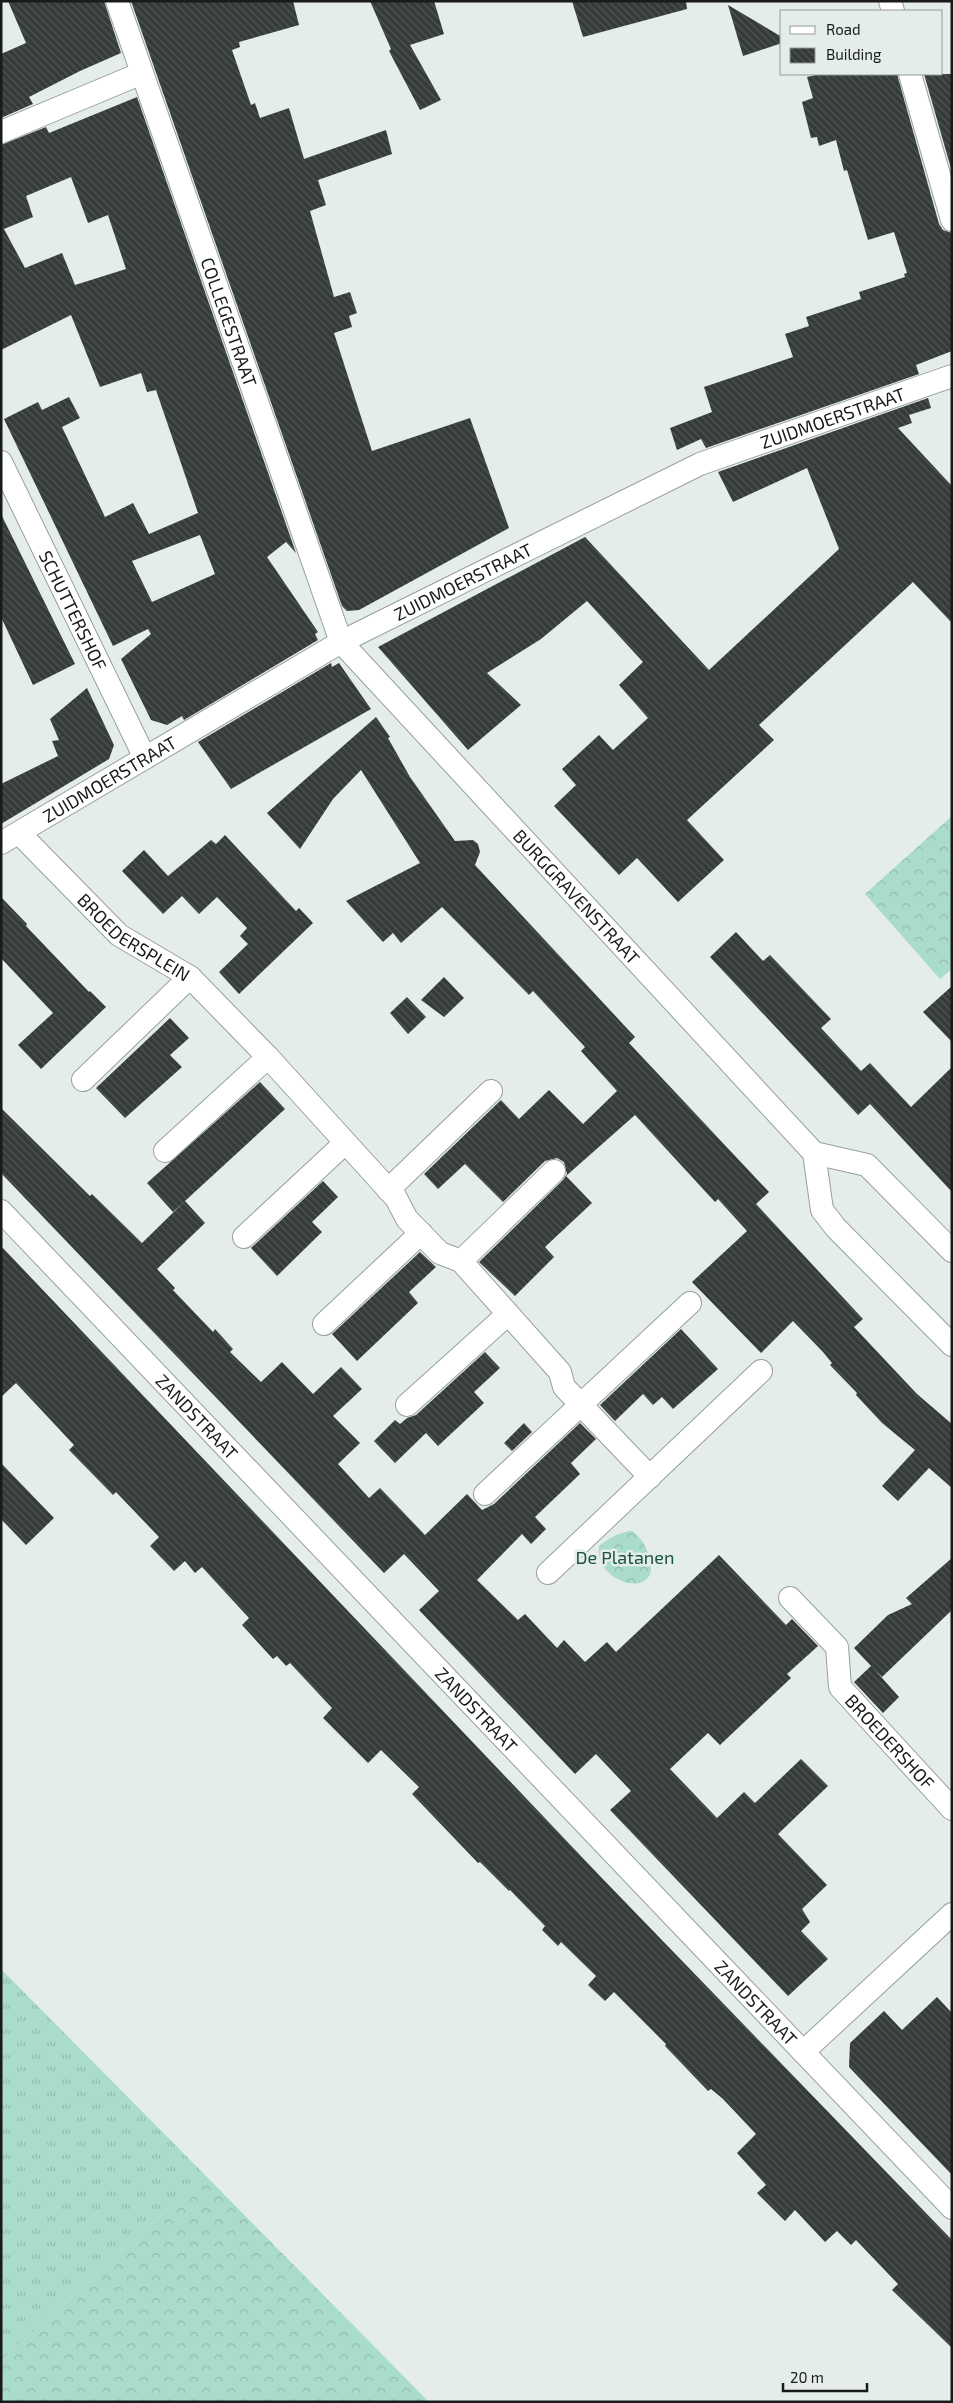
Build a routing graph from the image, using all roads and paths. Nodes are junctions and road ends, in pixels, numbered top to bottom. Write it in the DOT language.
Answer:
graph roads {
  1 [pos="117,1"];
  2 [pos="142,73"];
  3 [pos="910,75"];
  4 [pos="1,132"];
  5 [pos="952,220"];
  6 [pos="952,376"];
  7 [pos="1,462"];
  8 [pos="341,642"];
  9 [pos="145,758"];
  10 [pos="10,838"];
  11 [pos="190,977"];
  12 [pos="268,1057"];
  13 [pos="82,1080"];
  14 [pos="491,1092"];
  15 [pos="345,1142"];
  16 [pos="165,1152"];
  17 [pos="814,1153"];
  18 [pos="554,1171"];
  19 [pos="388,1190"];
  20 [pos="1,1211"];
  21 [pos="421,1233"];
  22 [pos="244,1237"];
  23 [pos="952,1251"];
  24 [pos="461,1261"];
  25 [pos="690,1303"];
  26 [pos="508,1314"];
  27 [pos="324,1324"];
  28 [pos="952,1345"];
  29 [pos="761,1370"];
  30 [pos="582,1404"];
  31 [pos="406,1405"];
  32 [pos="650,1476"];
  33 [pos="485,1494"];
  34 [pos="548,1573"];
  35 [pos="790,1598"];
  36 [pos="952,1809"];
  37 [pos="952,1914"];
  38 [pos="803,2052"];
  39 [pos="952,2208"];
  1 -- 2 [label="street, COLLEGESTRAAT"];
  2 -- 4 [label="street"];
  2 -- 8 [label="street, COLLEGESTRAAT"];
  3 -- 5 [label="street"];
  6 -- 8 [label="street, ZUIDMOERSTRAAT"];
  7 -- 9 [label="street, SCHUTTERSHOF"];
  8 -- 9 [label="street, ZUIDMOERSTRAAT"];
  8 -- 17 [label="street, BURGGRAVENSTRAAT"];
  9 -- 10 [label="street, ZUIDMOERSTRAAT"];
  10 -- 11 [label="street, BROEDERSPLEIN"];
  11 -- 12 [label="street"];
  11 -- 13 [label="street, BROEDERSPLEIN"];
  12 -- 15 [label="street"];
  12 -- 16 [label="street"];
  14 -- 19 [label="street"];
  15 -- 19 [label="street"];
  15 -- 22 [label="street"];
  17 -- 23 [label="street"];
  17 -- 28 [label="street"];
  18 -- 24 [label="street"];
  19 -- 21 [label="street"];
  20 -- 38 [label="street, ZANDSTRAAT"];
  21 -- 24 [label="street"];
  21 -- 27 [label="street"];
  24 -- 26 [label="street"];
  25 -- 30 [label="street"];
  26 -- 30 [label="street"];
  26 -- 31 [label="street"];
  29 -- 32 [label="street"];
  30 -- 32 [label="street"];
  30 -- 33 [label="street"];
  32 -- 34 [label="street"];
  35 -- 36 [label="street, BROEDERSHOF"];
  37 -- 38 [label="street"];
  38 -- 39 [label="street, ZANDSTRAAT"];
}
